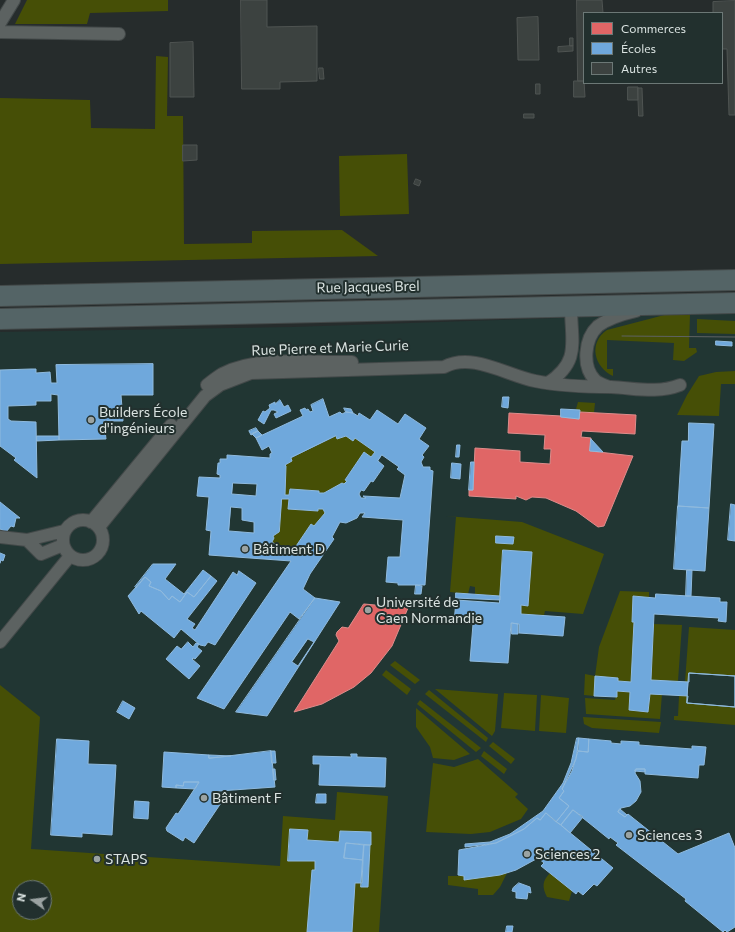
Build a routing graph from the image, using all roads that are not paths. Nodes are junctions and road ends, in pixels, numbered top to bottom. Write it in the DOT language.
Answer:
graph roads {
  1 [pos="14,0"];
  2 [pos="0,23"];
  3 [pos="0,32"];
  4 [pos="119,34"];
  5 [pos="735,280"];
  6 [pos="615,282"];
  7 [pos="0,296"];
  8 [pos="735,304"];
  9 [pos="664,305"];
  10 [pos="571,307"];
  11 [pos="0,319"];
  12 [pos="548,383"];
  13 [pos="680,385"];
  14 [pos="610,387"];
  15 [pos="95,524"];
  16 [pos="64,531"];
  17 [pos="0,537"];
  18 [pos="27,540"];
  19 [pos="63,545"];
  20 [pos="70,556"];
  21 [pos="0,642"];
  1 -- 2 [label="street"];
  3 -- 4 [label="street"];
  5 -- 6 [label="main road, Rue Jacques Brel"];
  6 -- 7 [label="main road, Rue Jacques Brel"];
  6 -- 10 [label="main road"];
  8 -- 9 [label="main road, Rue Jacques Brel"];
  9 -- 10 [label="main road, Rue Jacques Brel"];
  9 -- 14 [label="street"];
  10 -- 11 [label="main road, Rue Jacques Brel"];
  10 -- 12 [label="street"];
  12 -- 14 [label="street, Rue Pierre et Marie Curie"];
  12 -- 15 [label="street, Rue Pierre et Marie Curie"];
  13 -- 14 [label="street, Rue Pierre et Marie Curie"];
  15 -- 16 [label="street"];
  15 -- 20 [label="street"];
  16 -- 18 [label="street"];
  16 -- 19 [label="street"];
  17 -- 18 [label="street"];
  18 -- 19 [label="street"];
  19 -- 20 [label="street"];
  20 -- 21 [label="street"];
}
